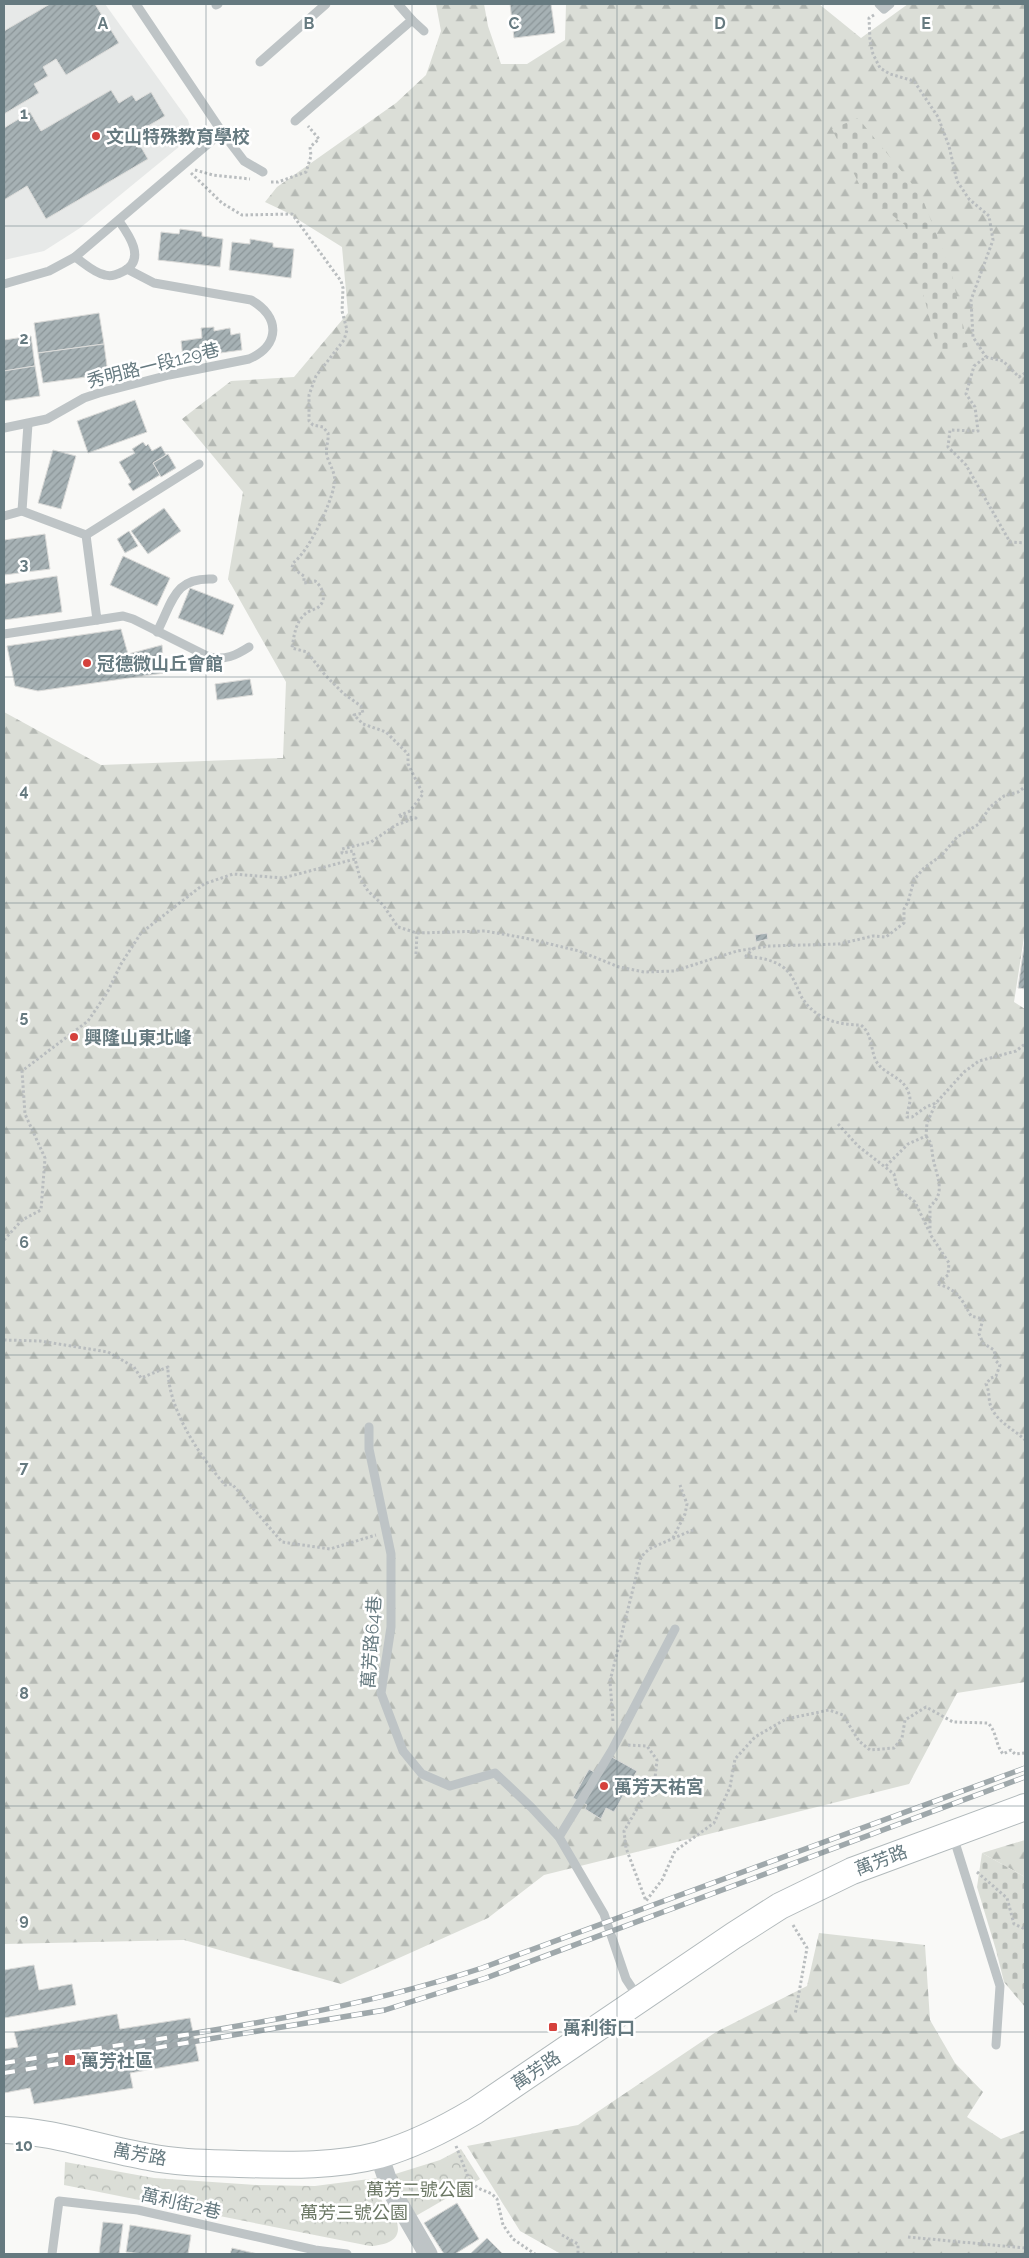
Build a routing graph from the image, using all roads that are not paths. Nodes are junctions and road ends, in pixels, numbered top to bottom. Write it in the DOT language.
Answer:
graph roads {
  1 [pos="136,4"];
  2 [pos="326,4"];
  3 [pos="398,4"];
  4 [pos="412,20"];
  5 [pos="424,31"];
  6 [pos="260,62"];
  7 [pos="295,121"];
  8 [pos="222,132"];
  9 [pos="263,172"];
  10 [pos="119,221"];
  11 [pos="75,257"];
  12 [pos="127,269"];
  13 [pos="4,284"];
  14 [pos="28,424"];
  15 [pos="4,428"];
  16 [pos="199,464"];
  17 [pos="22,510"];
  18 [pos="4,516"];
  19 [pos="86,535"];
  20 [pos="213,579"];
  21 [pos="97,620"];
  22 [pos="157,632"];
  23 [pos="4,634"];
  24 [pos="250,646"];
  25 [pos="369,1427"];
  26 [pos="675,1629"];
  27 [pos="1025,1807"];
  28 [pos="559,1837"];
  29 [pos="956,1845"];
  30 [pos="640,1999"];
  31 [pos="996,2045"];
  32 [pos="4,2130"];
  33 [pos="379,2155"];
  34 [pos="52,2254"];
  35 [pos="347,2254"];
  36 [pos="428,2254"];
  1 -- 8 [label="lane"];
  2 -- 6 [label="lane"];
  3 -- 4 [label="lane"];
  4 -- 5 [label="lane"];
  4 -- 7 [label="lane"];
  8 -- 9 [label="lane"];
  8 -- 10 [label="lane"];
  10 -- 11 [label="lane"];
  10 -- 12 [label="lane"];
  11 -- 12 [label="lane"];
  11 -- 13 [label="lane"];
  12 -- 14 [label="lane, 秀明路一段129巷"];
  14 -- 15 [label="lane"];
  14 -- 17 [label="lane"];
  16 -- 19 [label="lane"];
  17 -- 18 [label="lane"];
  17 -- 19 [label="lane"];
  19 -- 21 [label="lane"];
  20 -- 22 [label="lane"];
  21 -- 22 [label="lane"];
  21 -- 23 [label="lane"];
  22 -- 24 [label="lane"];
  25 -- 28 [label="lane, 萬芳路64巷"];
  26 -- 28 [label="lane"];
  27 -- 29 [label="street, 萬芳路"];
  28 -- 30 [label="lane, 萬芳路64巷"];
  29 -- 30 [label="street, 萬芳路"];
  29 -- 31 [label="lane"];
  30 -- 33 [label="street, 萬芳路"];
  32 -- 33 [label="street, 萬芳路"];
  33 -- 36 [label="street"];
  34 -- 35 [label="lane, 萬利街2巷"];
}
